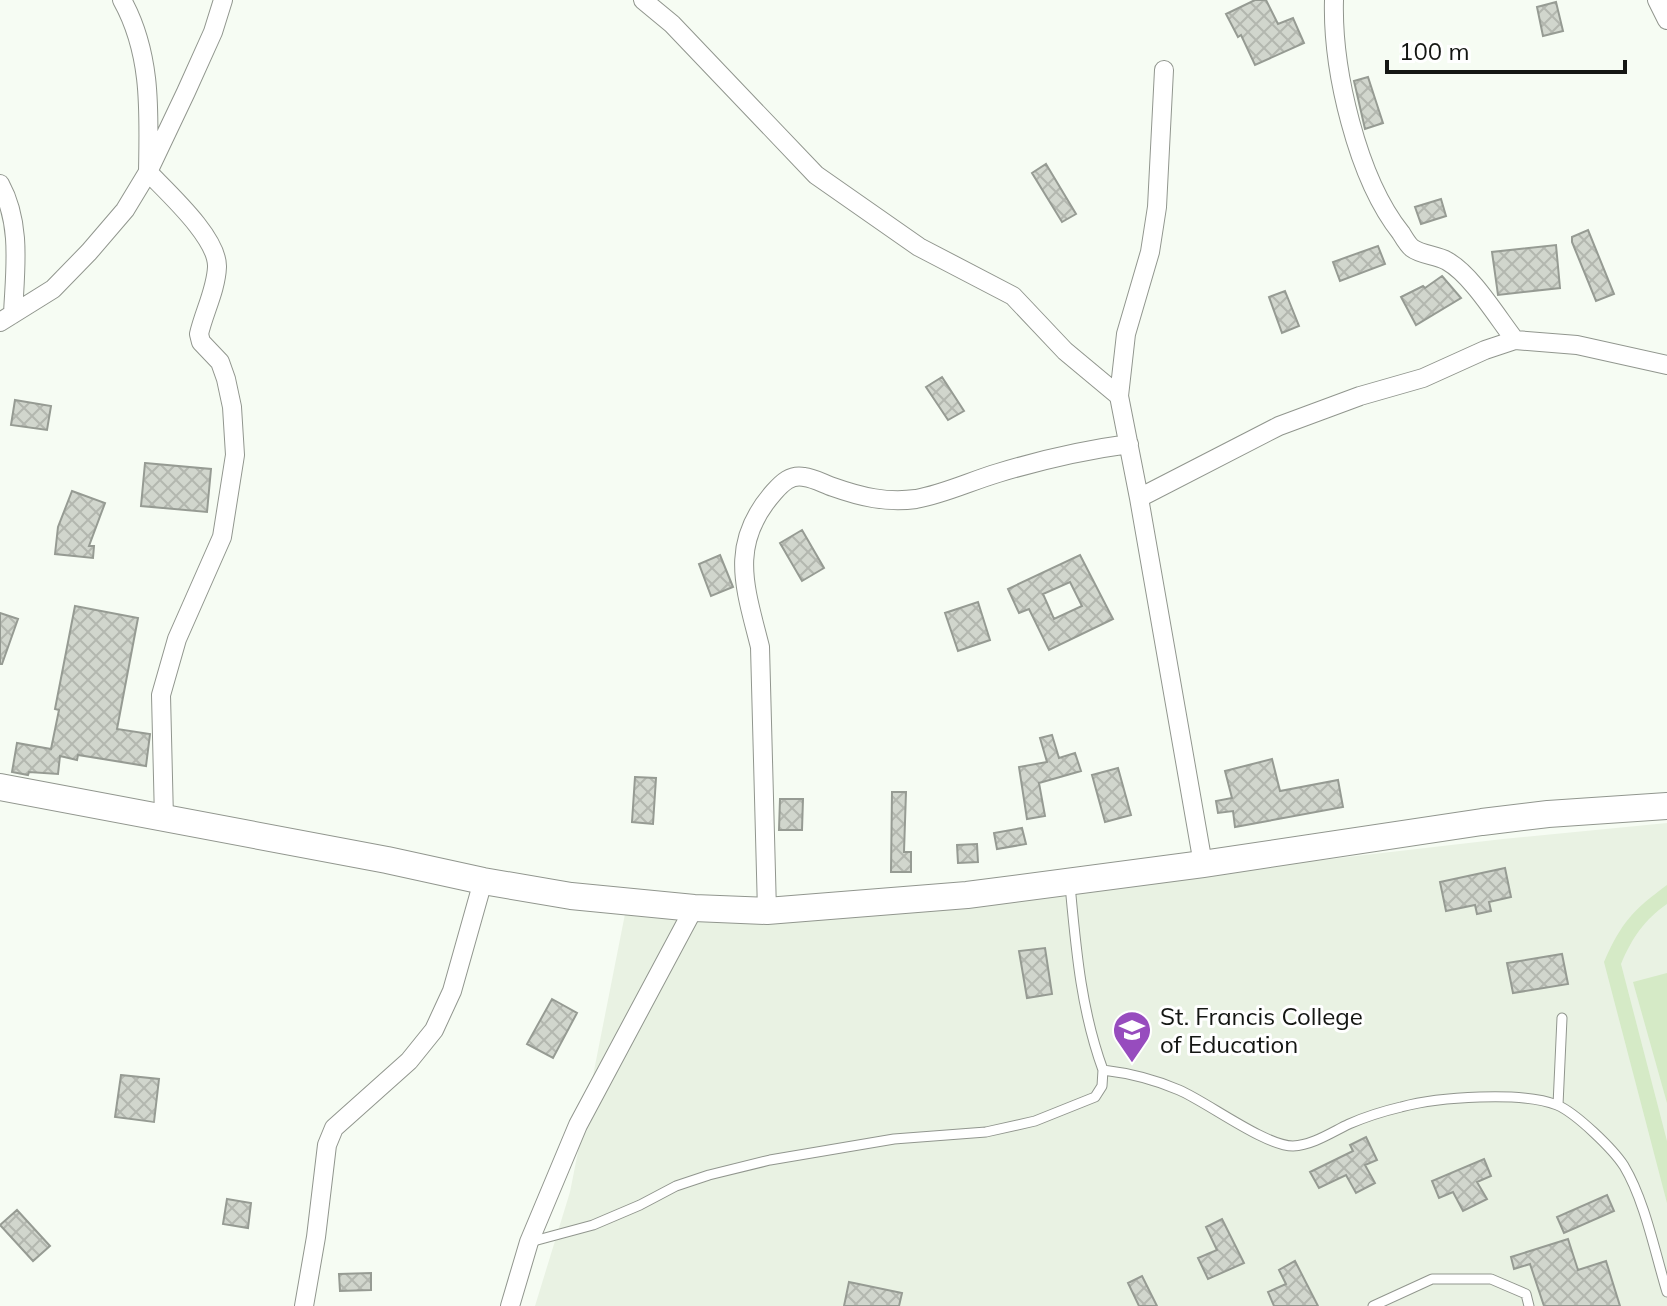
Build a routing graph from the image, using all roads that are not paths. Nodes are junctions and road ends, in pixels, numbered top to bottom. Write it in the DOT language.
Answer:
graph roads {
  1 [pos="122,0"];
  2 [pos="223,0"];
  3 [pos="643,0"];
  4 [pos="1334,0"];
  5 [pos="1657,0"];
  6 [pos="1667,20"];
  7 [pos="1164,70"];
  8 [pos="148,172"];
  9 [pos="0,184"];
  10 [pos="6,318"];
  11 [pos="1515,340"];
  12 [pos="1667,365"];
  13 [pos="1119,396"];
  14 [pos="1129,444"];
  15 [pos="1139,498"];
  16 [pos="0,787"];
  17 [pos="1667,806"];
  18 [pos="164,819"];
  19 [pos="1203,864"];
  20 [pos="1070,880"];
  21 [pos="483,881"];
  22 [pos="694,908"];
  23 [pos="767,911"];
  24 [pos="1562,1018"];
  25 [pos="1103,1070"];
  26 [pos="1558,1105"];
  27 [pos="529,1242"];
  28 [pos="1667,1292"];
  29 [pos="304,1306"];
  30 [pos="510,1306"];
  31 [pos="1373,1306"];
  32 [pos="1529,1306"];
  1 -- 8 [label="street"];
  2 -- 8 [label="street"];
  3 -- 13 [label="street"];
  4 -- 11 [label="street"];
  5 -- 6 [label="street"];
  7 -- 13 [label="street"];
  8 -- 10 [label="street"];
  8 -- 18 [label="street"];
  9 -- 10 [label="street"];
  11 -- 12 [label="street"];
  11 -- 15 [label="street"];
  13 -- 14 [label="street"];
  14 -- 15 [label="street"];
  14 -- 23 [label="street"];
  15 -- 19 [label="street"];
  16 -- 18 [label="main road"];
  17 -- 19 [label="main road"];
  18 -- 21 [label="main road"];
  19 -- 20 [label="main road"];
  20 -- 23 [label="main road"];
  20 -- 25 [label="lane"];
  21 -- 22 [label="main road"];
  21 -- 29 [label="street"];
  22 -- 23 [label="main road"];
  22 -- 27 [label="street"];
  24 -- 26 [label="lane"];
  25 -- 26 [label="lane"];
  25 -- 27 [label="lane"];
  26 -- 28 [label="lane"];
  27 -- 30 [label="street"];
  31 -- 32 [label="lane"];
}
